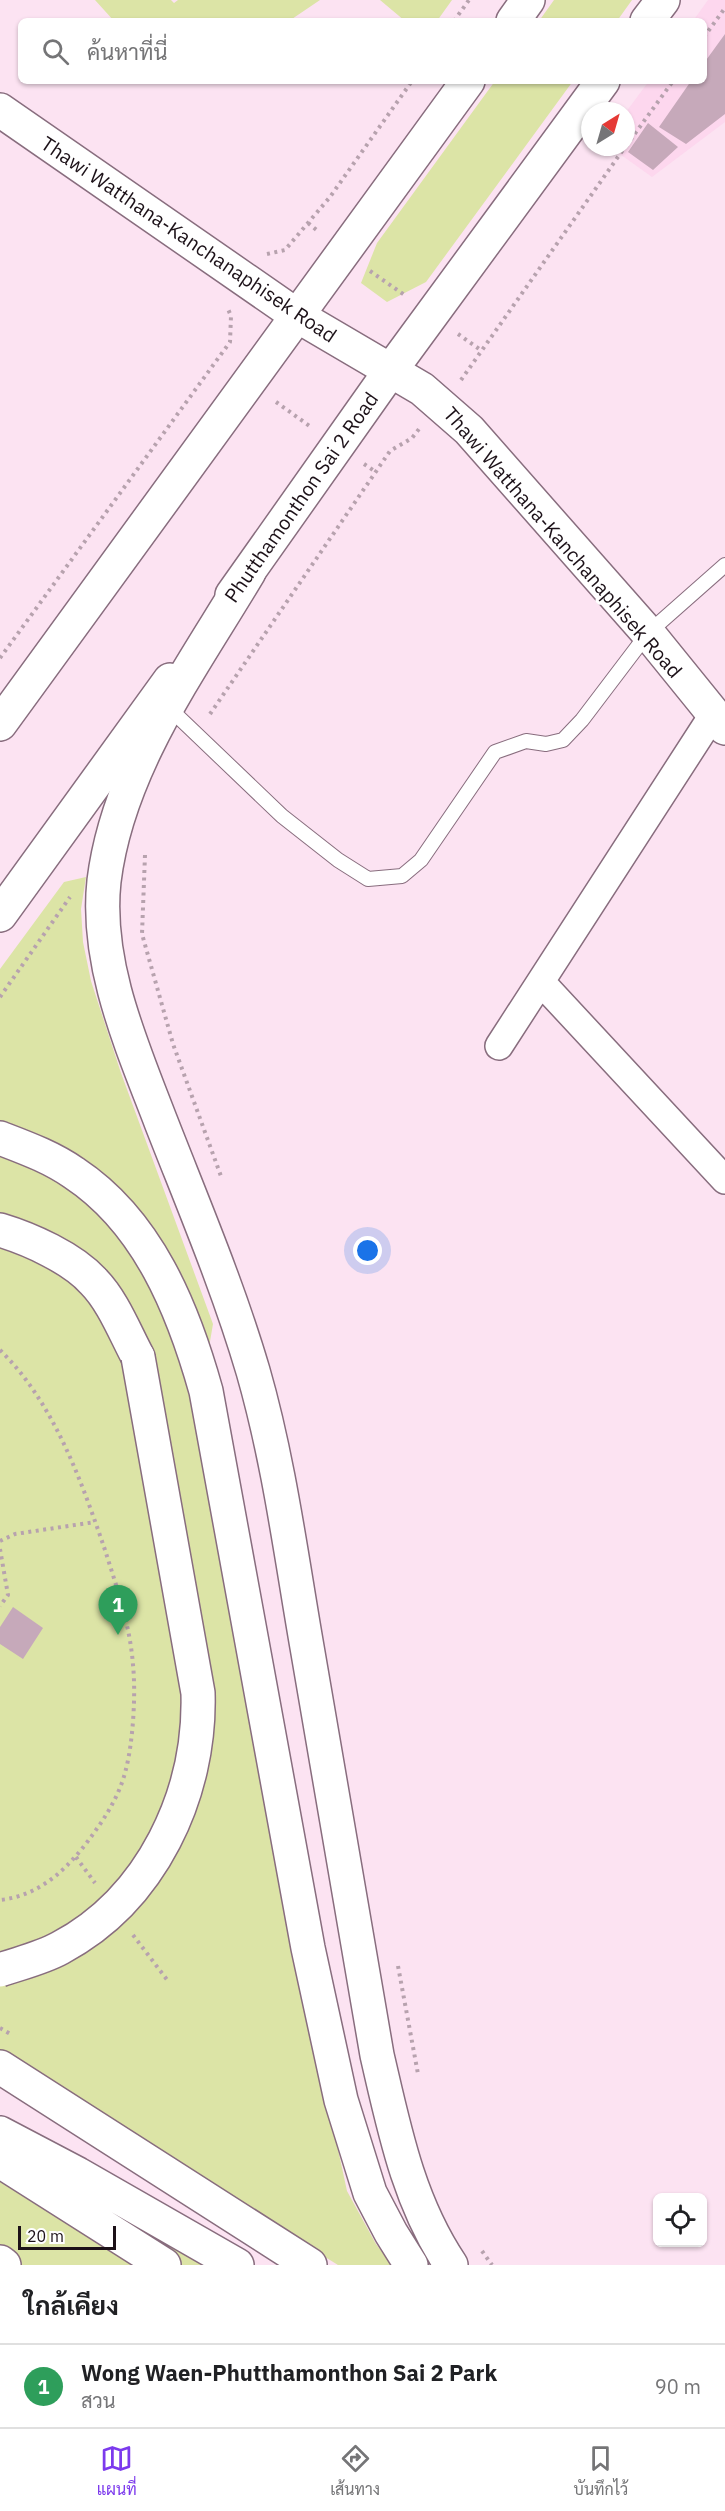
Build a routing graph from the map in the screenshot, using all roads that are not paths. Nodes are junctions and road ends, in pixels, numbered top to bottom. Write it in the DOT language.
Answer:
graph roads {
  1 [pos="528,0"];
  2 [pos="663,0"];
  3 [pos="515,18"];
  4 [pos="649,18"];
  5 [pos="466,84"];
  6 [pos="601,84"];
  7 [pos="0,110"];
  8 [pos="296,315"];
  9 [pos="392,370"];
  10 [pos="725,566"];
  11 [pos="249,572"];
  12 [pos="648,633"];
  13 [pos="168,707"];
  14 [pos="719,721"];
  15 [pos="0,724"];
  16 [pos="0,915"];
  17 [pos="541,982"];
  18 [pos="500,1046"];
  19 [pos="0,1138"];
  20 [pos="725,1180"];
  21 [pos="0,1230"];
  22 [pos="0,1970"];
  23 [pos="0,2067"];
  24 [pos="0,2133"];
  25 [pos="0,2161"];
  26 [pos="0,2262"];
  27 [pos="4,2265"];
  28 [pos="164,2265"];
  29 [pos="237,2265"];
  30 [pos="310,2265"];
  31 [pos="411,2265"];
  32 [pos="451,2265"];
  1 -- 3 [label="main road"];
  2 -- 4 [label="main road"];
  5 -- 8 [label="main road"];
  6 -- 9 [label="main road, Phutthamonthon Sai 2 Road"];
  7 -- 8 [label="main road, Thawi Watthana-Kanchanaphisek Road"];
  8 -- 9 [label="main road, Thawi Watthana-Kanchanaphisek Road"];
  8 -- 15 [label="main road"];
  9 -- 11 [label="main road, Phutthamonthon Sai 2 Road"];
  9 -- 12 [label="main road, Thawi Watthana-Kanchanaphisek Road"];
  10 -- 12 [label="lane"];
  11 -- 13 [label="main road"];
  11 -- 16 [label="main road, Phutthamonthon Sai 2 Road"];
  12 -- 13 [label="lane"];
  12 -- 14 [label="main road, Thawi Watthana-Kanchanaphisek Road"];
  13 -- 32 [label="main road"];
  14 -- 17 [label="street"];
  17 -- 18 [label="street"];
  17 -- 20 [label="street"];
  19 -- 31 [label="main road"];
  21 -- 22 [label="main road, bridge"];
  23 -- 30 [label="main road"];
  24 -- 29 [label="main road"];
  25 -- 28 [label="main road"];
  26 -- 27 [label="main road"];
}
